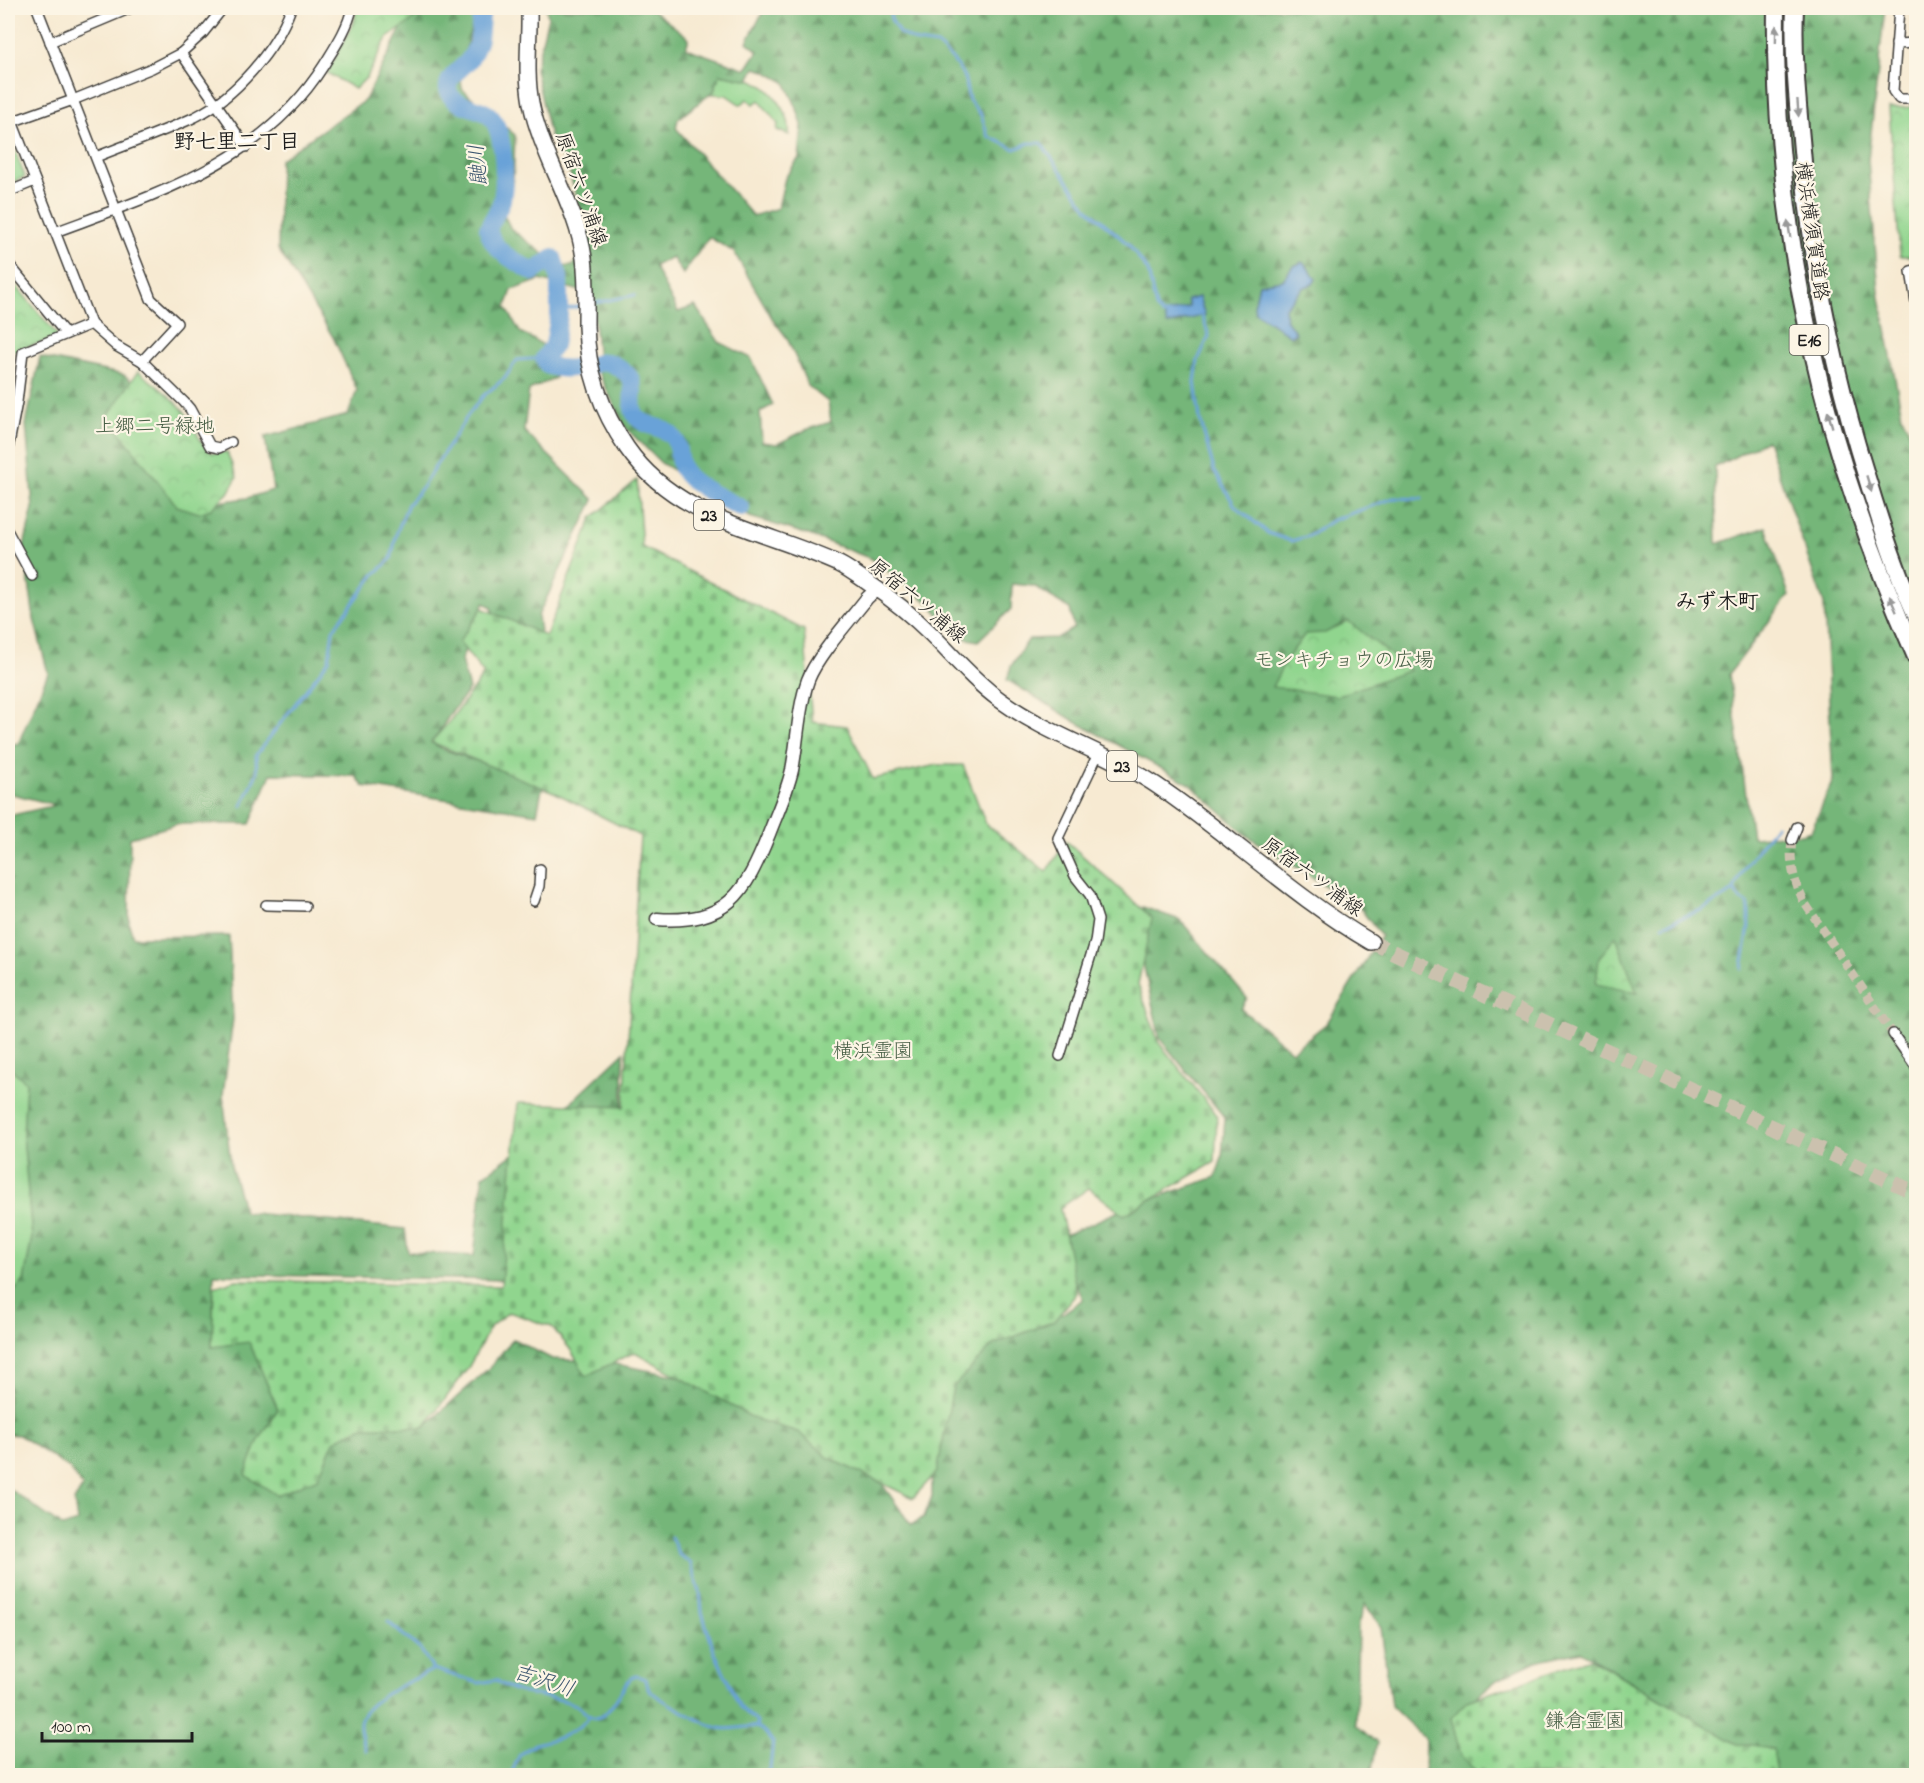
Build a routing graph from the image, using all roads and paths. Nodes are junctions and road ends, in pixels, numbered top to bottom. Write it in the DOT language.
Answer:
graph roads {
  1 [pos="37,8"];
  2 [pos="131,8"];
  3 [pos="223,8"];
  4 [pos="291,8"];
  5 [pos="352,8"];
  6 [pos="529,8"];
  7 [pos="1776,8"];
  8 [pos="1795,8"];
  9 [pos="1899,8"];
  10 [pos="50,42"];
  11 [pos="1896,44"];
  12 [pos="1917,44"];
  13 [pos="181,53"];
  14 [pos="1917,99"];
  15 [pos="73,100"];
  16 [pos="217,103"];
  17 [pos="8,111"];
  18 [pos="11,122"];
  19 [pos="246,147"];
  20 [pos="96,157"];
  21 [pos="35,181"];
  22 [pos="8,192"];
  23 [pos="115,209"];
  24 [pos="55,232"];
  25 [pos="8,263"];
  26 [pos="1917,270"];
  27 [pos="1917,302"];
  28 [pos="91,324"];
  29 [pos="66,334"];
  30 [pos="142,361"];
  31 [pos="231,442"];
  32 [pos="8,449"];
  33 [pos="1876,508"];
  34 [pos="8,531"];
  35 [pos="32,576"];
  36 [pos="877,589"];
  37 [pos="1917,596"];
  38 [pos="1917,615"];
  39 [pos="1917,657"];
  40 [pos="1098,754"];
  41 [pos="1797,827"];
  42 [pos="1792,840"];
  43 [pos="540,869"];
  44 [pos="534,901"];
  45 [pos="266,905"];
  46 [pos="305,906"];
  47 [pos="657,919"];
  48 [pos="1371,942"];
  49 [pos="1893,1034"];
  50 [pos="1060,1056"];
  51 [pos="1917,1067"];
  1 -- 10 [label="street"];
  2 -- 10 [label="street"];
  3 -- 13 [label="street"];
  4 -- 16 [label="street"];
  5 -- 19 [label="street"];
  6 -- 36 [label="main road, 原宿六ツ浦線 / 23"];
  39 -- 7 [label="highway, 横浜横須賀道路 / E16, one-way"];
  8 -- 33 [label="highway, 横浜横須賀道路 / E16, one-way"];
  9 -- 11 [label="street"];
  10 -- 15 [label="street"];
  11 -- 12 [label="street"];
  11 -- 14 [label="street"];
  13 -- 15 [label="street"];
  13 -- 16 [label="street"];
  15 -- 18 [label="street"];
  15 -- 20 [label="street"];
  16 -- 19 [label="street"];
  16 -- 20 [label="street"];
  17 -- 18 [label="street"];
  18 -- 21 [label="street"];
  19 -- 23 [label="street"];
  20 -- 23 [label="street"];
  21 -- 22 [label="street"];
  21 -- 24 [label="street"];
  23 -- 24 [label="street"];
  23 -- 30 [label="street"];
  24 -- 28 [label="street"];
  25 -- 29 [label="street"];
  26 -- 27 [label="street"];
  28 -- 29 [label="street"];
  28 -- 30 [label="street"];
  29 -- 32 [label="street"];
  30 -- 31 [label="street"];
  33 -- 37 [label="highway"];
  33 -- 38 [label="highway, 横浜横須賀道路 / E16"];
  34 -- 35 [label="street"];
  36 -- 40 [label="main road, 原宿六ツ浦線 / 23"];
  36 -- 47 [label="street"];
  40 -- 48 [label="main road, 原宿六ツ浦線 / 23"];
  40 -- 50 [label="street"];
  41 -- 42 [label="street"];
  43 -- 44 [label="street"];
  45 -- 46 [label="street"];
  49 -- 51 [label="street"];
}
